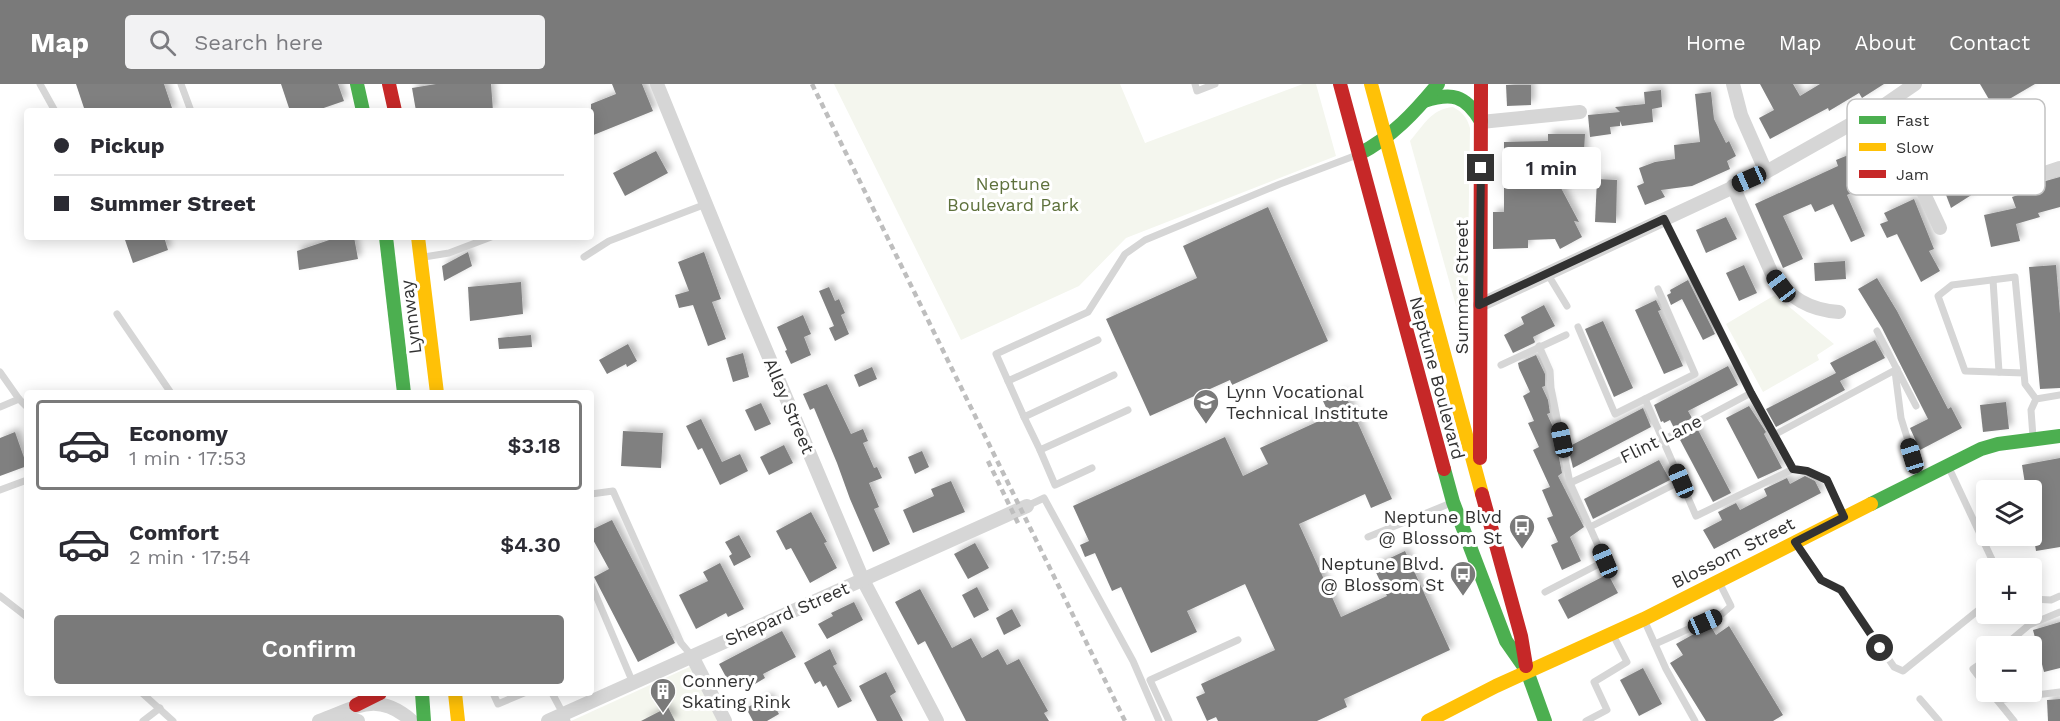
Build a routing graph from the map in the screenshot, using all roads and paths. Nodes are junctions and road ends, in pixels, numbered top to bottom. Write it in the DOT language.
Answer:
graph roads {
  1 [pos="40,84"];
  2 [pos="181,84"];
  3 [pos="357,84"];
  4 [pos="389,84"];
  5 [pos="657,84"];
  6 [pos="1195,84"];
  7 [pos="1215,84"];
  8 [pos="1340,84"];
  9 [pos="1371,84"];
  10 [pos="1438,84"];
  11 [pos="1481,84"];
  12 [pos="1733,84"];
  13 [pos="1916,84"];
  14 [pos="1894,99"];
  15 [pos="1424,100"];
  16 [pos="53,108"];
  17 [pos="190,108"];
  18 [pos="362,108"];
  19 [pos="394,108"];
  20 [pos="1580,112"];
  21 [pos="1481,122"];
  22 [pos="1847,126"];
  23 [pos="1387,139"];
  24 [pos="1359,154"];
  25 [pos="2060,168"];
  26 [pos="1766,172"];
  27 [pos="2045,173"];
  28 [pos="1732,186"];
  29 [pos="1925,195"];
  30 [pos="706,204"];
  31 [pos="1664,219"];
  32 [pos="1940,228"];
  33 [pos="386,240"];
  34 [pos="419,240"];
  35 [pos="483,240"];
  36 [pos="422,257"];
  37 [pos="584,257"];
  38 [pos="1547,273"];
  39 [pos="1993,280"];
  40 [pos="1658,289"];
  41 [pos="1479,305"];
  42 [pos="1567,306"];
  43 [pos="1839,312"];
  44 [pos="117,314"];
  45 [pos="1578,327"];
  46 [pos="1877,331"];
  47 [pos="1566,334"];
  48 [pos="1098,340"];
  49 [pos="1539,346"];
  50 [pos="1501,365"];
  51 [pos="1896,370"];
  52 [pos="0,372"];
  53 [pos="1999,372"];
  54 [pos="2024,372"];
  55 [pos="1114,375"];
  56 [pos="1008,381"];
  57 [pos="169,390"];
  58 [pos="404,390"];
  59 [pos="437,390"];
  60 [pos="1751,393"];
  61 [pos="2060,395"];
  62 [pos="19,399"];
  63 [pos="1645,399"];
  64 [pos="2036,399"];
  65 [pos="24,404"];
  66 [pos="1916,406"];
  67 [pos="0,407"];
  68 [pos="1128,410"];
  69 [pos="1024,417"];
  70 [pos="1774,435"];
  71 [pos="2060,436"];
  72 [pos="2034,439"];
  73 [pos="1663,440"];
  74 [pos="1040,450"];
  75 [pos="1948,466"];
  76 [pos="1092,468"];
  77 [pos="1793,469"];
  78 [pos="1920,479"];
  79 [pos="24,481"];
  80 [pos="1681,481"];
  81 [pos="1570,483"];
  82 [pos="0,490"];
  83 [pos="1481,491"];
  84 [pos="594,494"];
  85 [pos="1453,502"];
  86 [pos="1027,506"];
  87 [pos="1844,517"];
  88 [pos="1590,527"];
  89 [pos="1368,537"];
  90 [pos="1795,542"];
  91 [pos="1991,558"];
  92 [pos="862,580"];
  93 [pos="1718,580"];
  94 [pos="594,591"];
  95 [pos="1545,592"];
  96 [pos="0,596"];
  97 [pos="2060,597"];
  98 [pos="2042,599"];
  99 [pos="1976,612"];
  100 [pos="2060,612"];
  101 [pos="24,615"];
  102 [pos="1644,619"];
  103 [pos="1612,634"];
  104 [pos="2018,636"];
  105 [pos="1238,640"];
  106 [pos="1655,644"];
  107 [pos="692,656"];
  108 [pos="1527,671"];
  109 [pos="633,683"];
  110 [pos="2060,692"];
  111 [pos="2042,694"];
  112 [pos="146,696"];
  113 [pos="374,696"];
  114 [pos="422,696"];
  115 [pos="455,696"];
  116 [pos="495,696"];
  117 [pos="517,696"];
  118 [pos="554,696"];
  119 [pos="1920,699"];
  120 [pos="1999,702"];
  121 [pos="356,705"];
  122 [pos="160,708"];
  123 [pos="565,718"];
  124 [pos="326,719"];
  125 [pos="142,721"];
  126 [pos="173,721"];
  127 [pos="358,721"];
  128 [pos="412,721"];
  129 [pos="424,721"];
  130 [pos="458,721"];
  131 [pos="548,721"];
  132 [pos="725,721"];
  133 [pos="937,721"];
  134 [pos="1160,721"];
  135 [pos="1169,721"];
  136 [pos="1428,721"];
  137 [pos="1545,721"];
  138 [pos="1586,721"];
  139 [pos="1695,721"];
  140 [pos="1939,721"];
  141 [pos="2014,721"];
  1 -- 16 [label="lane"];
  2 -- 17 [label="lane"];
  3 -- 18 [label="main road"];
  4 -- 19 [label="main road"];
  5 -- 30 [label="street, Alley Street"];
  6 -- 7 [label="lane"];
  8 -- 24 [label="main road, Neptune Boulevard"];
  9 -- 23 [label="main road, Neptune Boulevard"];
  10 -- 15 [label="main road"];
  11 -- 21 [label="main road, Summer Street"];
  12 -- 26 [label="street"];
  13 -- 14 [label="street"];
  15 -- 21 [label="main road"];
  15 -- 23 [label="main road"];
  20 -- 21 [label="street"];
  21 -- 41 [label="main road, Summer Street"];
  22 -- 26 [label="street"];
  23 -- 24 [label="main road"];
  23 -- 83 [label="main road, Neptune Boulevard"];
  24 -- 56 [label="lane"];
  24 -- 85 [label="main road, Neptune Boulevard"];
  25 -- 27 [label="street"];
  26 -- 28 [label="street"];
  28 -- 31 [label="street"];
  28 -- 43 [label="street"];
  29 -- 32 [label="street"];
  30 -- 37 [label="lane"];
  30 -- 92 [label="street, Alley Street"];
  31 -- 38 [label="street"];
  31 -- 60 [label="lane"];
  33 -- 58 [label="main road, Lynnway"];
  34 -- 36 [label="main road, Lynnway"];
  35 -- 36 [label="lane"];
  36 -- 59 [label="main road, Lynnway"];
  38 -- 41 [label="street"];
  38 -- 42 [label="lane"];
  39 -- 53 [label="lane"];
  39 -- 53 [label="lane"];
  39 -- 54 [label="lane"];
  40 -- 63 [label="lane"];
  41 -- 83 [label="main road, Summer Street"];
  44 -- 57 [label="lane"];
  45 -- 63 [label="lane"];
  46 -- 51 [label="lane"];
  47 -- 49 [label="lane"];
  48 -- 56 [label="lane"];
  49 -- 50 [label="lane"];
  49 -- 81 [label="lane"];
  51 -- 66 [label="lane"];
  51 -- 70 [label="lane"];
  51 -- 78 [label="lane"];
  52 -- 62 [label="lane"];
  53 -- 54 [label="lane"];
  54 -- 64 [label="lane"];
  55 -- 69 [label="lane"];
  56 -- 69 [label="lane"];
  60 -- 70 [label="lane"];
  60 -- 73 [label="lane, Flint Lane"];
  61 -- 64 [label="lane"];
  62 -- 65 [label="lane"];
  62 -- 67 [label="lane"];
  63 -- 73 [label="lane"];
  64 -- 72 [label="lane"];
  68 -- 74 [label="lane"];
  69 -- 74 [label="lane"];
  70 -- 77 [label="lane"];
  71 -- 72 [label="main road, Blossom Street"];
  72 -- 75 [label="main road, Blossom Street"];
  73 -- 80 [label="lane"];
  73 -- 81 [label="lane, Flint Lane"];
  74 -- 76 [label="lane"];
  75 -- 78 [label="main road, Blossom Street"];
  75 -- 91 [label="lane"];
  77 -- 80 [label="lane"];
  77 -- 87 [label="lane"];
  78 -- 87 [label="main road, Blossom Street"];
  79 -- 82 [label="lane"];
  80 -- 88 [label="lane"];
  81 -- 88 [label="lane"];
  83 -- 108 [label="main road, Neptune Boulevard"];
  84 -- 107 [label="lane"];
  85 -- 89 [label="lane"];
  85 -- 108 [label="main road, Neptune Boulevard"];
  86 -- 92 [label="street, Shepard Street"];
  86 -- 134 [label="lane"];
  87 -- 90 [label="main road, Blossom Street"];
  88 -- 95 [label="lane"];
  90 -- 93 [label="main road, Blossom Street"];
  90 -- 99 [label="lane"];
  92 -- 107 [label="street, Shepard Street"];
  92 -- 133 [label="street, Alley Street"];
  93 -- 102 [label="main road, Blossom Street"];
  93 -- 106 [label="lane"];
  94 -- 109 [label="lane"];
  96 -- 101 [label="lane"];
  97 -- 98 [label="lane"];
  100 -- 104 [label="lane"];
  102 -- 103 [label="main road, Blossom Street"];
  102 -- 106 [label="lane"];
  103 -- 108 [label="main road, Blossom Street"];
  103 -- 138 [label="lane"];
  105 -- 135 [label="lane"];
  106 -- 139 [label="lane"];
  107 -- 109 [label="street, Shepard Street"];
  107 -- 132 [label="street"];
  108 -- 136 [label="main road, Blossom Street"];
  108 -- 137 [label="main road, Neptune Boulevard"];
  109 -- 123 [label="street, Shepard Street"];
  110 -- 111 [label="lane"];
  112 -- 122 [label="lane"];
  113 -- 121 [label="main road"];
  114 -- 129 [label="main road"];
  115 -- 130 [label="main road"];
  116 -- 117 [label="lane"];
  118 -- 123 [label="lane"];
  119 -- 140 [label="lane"];
  120 -- 141 [label="lane"];
  121 -- 124 [label="street"];
  121 -- 128 [label="street"];
  122 -- 125 [label="lane"];
  122 -- 126 [label="lane"];
  123 -- 131 [label="street, Shepard Street"];
  124 -- 127 [label="street"];
}
